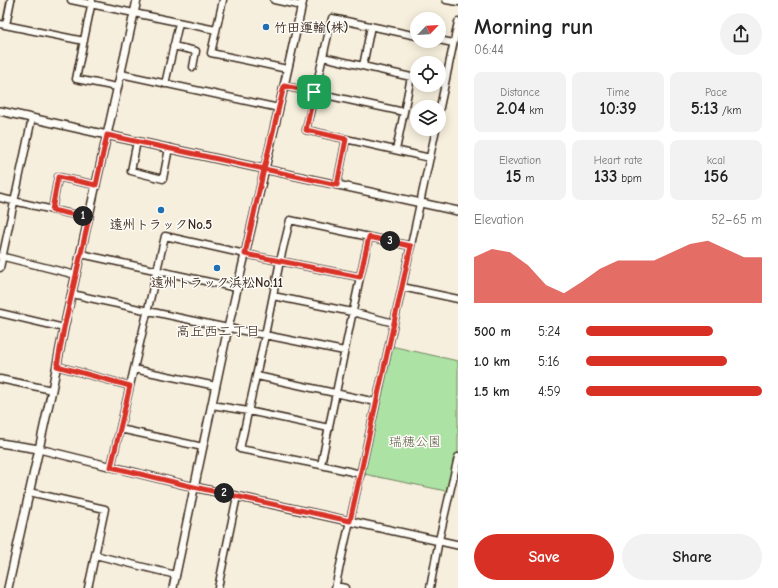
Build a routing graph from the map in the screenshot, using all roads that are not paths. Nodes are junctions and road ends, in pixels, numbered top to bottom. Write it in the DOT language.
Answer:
graph roads {
  1 [pos="11,0"];
  2 [pos="71,0"];
  3 [pos="137,0"];
  4 [pos="223,0"];
  5 [pos="274,0"];
  6 [pos="446,0"];
  7 [pos="92,2"];
  8 [pos="458,2"];
  9 [pos="302,3"];
  10 [pos="134,14"];
  11 [pos="458,22"];
  12 [pos="179,23"];
  13 [pos="3,24"];
  14 [pos="371,26"];
  15 [pos="216,30"];
  16 [pos="410,34"];
  17 [pos="84,41"];
  18 [pos="446,41"];
  19 [pos="454,43"];
  20 [pos="174,46"];
  21 [pos="323,57"];
  22 [pos="363,66"];
  23 [pos="193,67"];
  24 [pos="287,69"];
  25 [pos="446,70"];
  26 [pos="120,74"];
  27 [pos="410,77"];
  28 [pos="165,84"];
  29 [pos="284,86"];
  30 [pos="118,87"];
  31 [pos="314,92"];
  32 [pos="410,92"];
  33 [pos="279,108"];
  34 [pos="0,111"];
  35 [pos="404,112"];
  36 [pos="32,118"];
  37 [pos="107,135"];
  38 [pos="435,136"];
  39 [pos="346,139"];
  40 [pos="137,141"];
  41 [pos="169,148"];
  42 [pos="396,150"];
  43 [pos="430,158"];
  44 [pos="264,169"];
  45 [pos="96,185"];
  46 [pos="337,185"];
  47 [pos="0,198"];
  48 [pos="14,202"];
  49 [pos="420,203"];
  50 [pos="52,210"];
  51 [pos="458,211"];
  52 [pos="89,218"];
  53 [pos="369,237"];
  54 [pos="411,246"];
  55 [pos="81,254"];
  56 [pos="245,254"];
  57 [pos="1,256"];
  58 [pos="280,261"];
  59 [pos="0,268"];
  60 [pos="157,270"];
  61 [pos="76,275"];
  62 [pos="360,277"];
  63 [pos="402,287"];
  64 [pos="237,288"];
  65 [pos="72,294"];
  66 [pos="273,296"];
  67 [pos="458,299"];
  68 [pos="147,311"];
  69 [pos="352,312"];
  70 [pos="0,313"];
  71 [pos="394,322"];
  72 [pos="64,328"];
  73 [pos="228,328"];
  74 [pos="265,335"];
  75 [pos="344,351"];
  76 [pos="57,366"];
  77 [pos="134,369"];
  78 [pos="257,376"];
  79 [pos="0,379"];
  80 [pos="130,386"];
  81 [pos="216,386"];
  82 [pos="52,390"];
  83 [pos="336,393"];
  84 [pos="376,402"];
  85 [pos="212,405"];
  86 [pos="248,411"];
  87 [pos="120,428"];
  88 [pos="329,428"];
  89 [pos="0,443"];
  90 [pos="203,447"];
  91 [pos="39,449"];
  92 [pos="458,457"];
  93 [pos="321,465"];
  94 [pos="111,467"];
  95 [pos="361,474"];
  96 [pos="194,487"];
  97 [pos="29,492"];
  98 [pos="237,496"];
  99 [pos="350,521"];
  100 [pos="440,540"];
  101 [pos="458,544"];
  102 [pos="96,555"];
  103 [pos="176,575"];
  104 [pos="335,587"];
  105 [pos="8,588"];
  106 [pos="88,588"];
  107 [pos="173,588"];
  108 [pos="218,588"];
  109 [pos="345,588"];
  110 [pos="430,588"];
  1 -- 13 [label="street"];
  2 -- 7 [label="street"];
  3 -- 10 [label="street"];
  4 -- 15 [label="street"];
  5 -- 9 [label="street"];
  6 -- 8 [label="street"];
  7 -- 10 [label="street"];
  7 -- 17 [label="street"];
  9 -- 24 [label="street"];
  10 -- 12 [label="street"];
  10 -- 26 [label="street"];
  11 -- 19 [label="street"];
  12 -- 15 [label="street"];
  12 -- 20 [label="street"];
  13 -- 17 [label="street"];
  14 -- 16 [label="street"];
  14 -- 21 [label="street"];
  14 -- 22 [label="street"];
  15 -- 24 [label="street"];
  17 -- 30 [label="street"];
  18 -- 19 [label="street"];
  19 -- 25 [label="street"];
  20 -- 23 [label="street"];
  20 -- 28 [label="street"];
  21 -- 22 [label="street"];
  21 -- 31 [label="street"];
  22 -- 27 [label="street"];
  24 -- 29 [label="street"];
  26 -- 28 [label="street"];
  26 -- 30 [label="street"];
  28 -- 33 [label="street"];
  29 -- 31 [label="street"];
  29 -- 33 [label="street"];
  30 -- 37 [label="street"];
  31 -- 35 [label="street"];
  31 -- 39 [label="street"];
  32 -- 35 [label="street"];
  33 -- 44 [label="street"];
  34 -- 36 [label="street"];
  35 -- 42 [label="street"];
  36 -- 37 [label="street"];
  36 -- 48 [label="street"];
  37 -- 40 [label="street"];
  37 -- 45 [label="street"];
  38 -- 43 [label="street"];
  39 -- 42 [label="street"];
  39 -- 46 [label="street"];
  40 -- 41 [label="street"];
  40 -- 41 [label="street"];
  41 -- 44 [label="street"];
  42 -- 43 [label="street"];
  43 -- 49 [label="street"];
  44 -- 46 [label="street"];
  44 -- 56 [label="street"];
  45 -- 50 [label="street"];
  45 -- 52 [label="street"];
  46 -- 49 [label="street"];
  47 -- 48 [label="street"];
  48 -- 50 [label="street"];
  48 -- 57 [label="street"];
  49 -- 51 [label="street"];
  49 -- 54 [label="street"];
  50 -- 52 [label="street"];
  52 -- 55 [label="street"];
  53 -- 54 [label="street"];
  53 -- 58 [label="street"];
  53 -- 62 [label="street"];
  54 -- 63 [label="street"];
  55 -- 60 [label="street"];
  55 -- 61 [label="street"];
  56 -- 58 [label="street"];
  56 -- 60 [label="street"];
  56 -- 64 [label="street"];
  57 -- 59 [label="street"];
  57 -- 61 [label="street"];
  58 -- 62 [label="street"];
  58 -- 66 [label="street"];
  60 -- 64 [label="street"];
  60 -- 68 [label="street"];
  61 -- 65 [label="street"];
  62 -- 69 [label="street"];
  63 -- 67 [label="street"];
  63 -- 71 [label="street"];
  64 -- 73 [label="street"];
  65 -- 68 [label="street"];
  65 -- 72 [label="street"];
  66 -- 69 [label="street"];
  66 -- 74 [label="street"];
  68 -- 73 [label="street"];
  68 -- 77 [label="street"];
  69 -- 71 [label="street"];
  69 -- 75 [label="street"];
  70 -- 72 [label="street"];
  71 -- 84 [label="street"];
  72 -- 76 [label="street"];
  73 -- 74 [label="street"];
  73 -- 81 [label="street"];
  74 -- 75 [label="street"];
  74 -- 78 [label="street"];
  75 -- 83 [label="street"];
  76 -- 80 [label="street"];
  76 -- 82 [label="street"];
  77 -- 80 [label="street"];
  77 -- 81 [label="street"];
  78 -- 83 [label="street"];
  78 -- 86 [label="street"];
  79 -- 82 [label="street"];
  80 -- 87 [label="street"];
  81 -- 85 [label="street"];
  82 -- 91 [label="street"];
  83 -- 84 [label="street"];
  83 -- 88 [label="street"];
  84 -- 95 [label="street"];
  85 -- 86 [label="street"];
  85 -- 90 [label="street"];
  86 -- 88 [label="street"];
  86 -- 93 [label="street"];
  87 -- 90 [label="street"];
  87 -- 94 [label="street"];
  88 -- 93 [label="street"];
  89 -- 91 [label="street"];
  90 -- 96 [label="street"];
  91 -- 94 [label="street"];
  91 -- 97 [label="street"];
  92 -- 100 [label="street"];
  93 -- 95 [label="street"];
  94 -- 96 [label="street"];
  95 -- 99 [label="street"];
  96 -- 98 [label="street"];
  96 -- 103 [label="street"];
  97 -- 102 [label="street"];
  97 -- 105 [label="street"];
  98 -- 99 [label="street"];
  98 -- 108 [label="street"];
  99 -- 100 [label="street"];
  99 -- 104 [label="street"];
  100 -- 101 [label="street"];
  100 -- 110 [label="street"];
  102 -- 103 [label="street"];
  102 -- 106 [label="street"];
  103 -- 107 [label="street"];
  104 -- 109 [label="street"];
}
